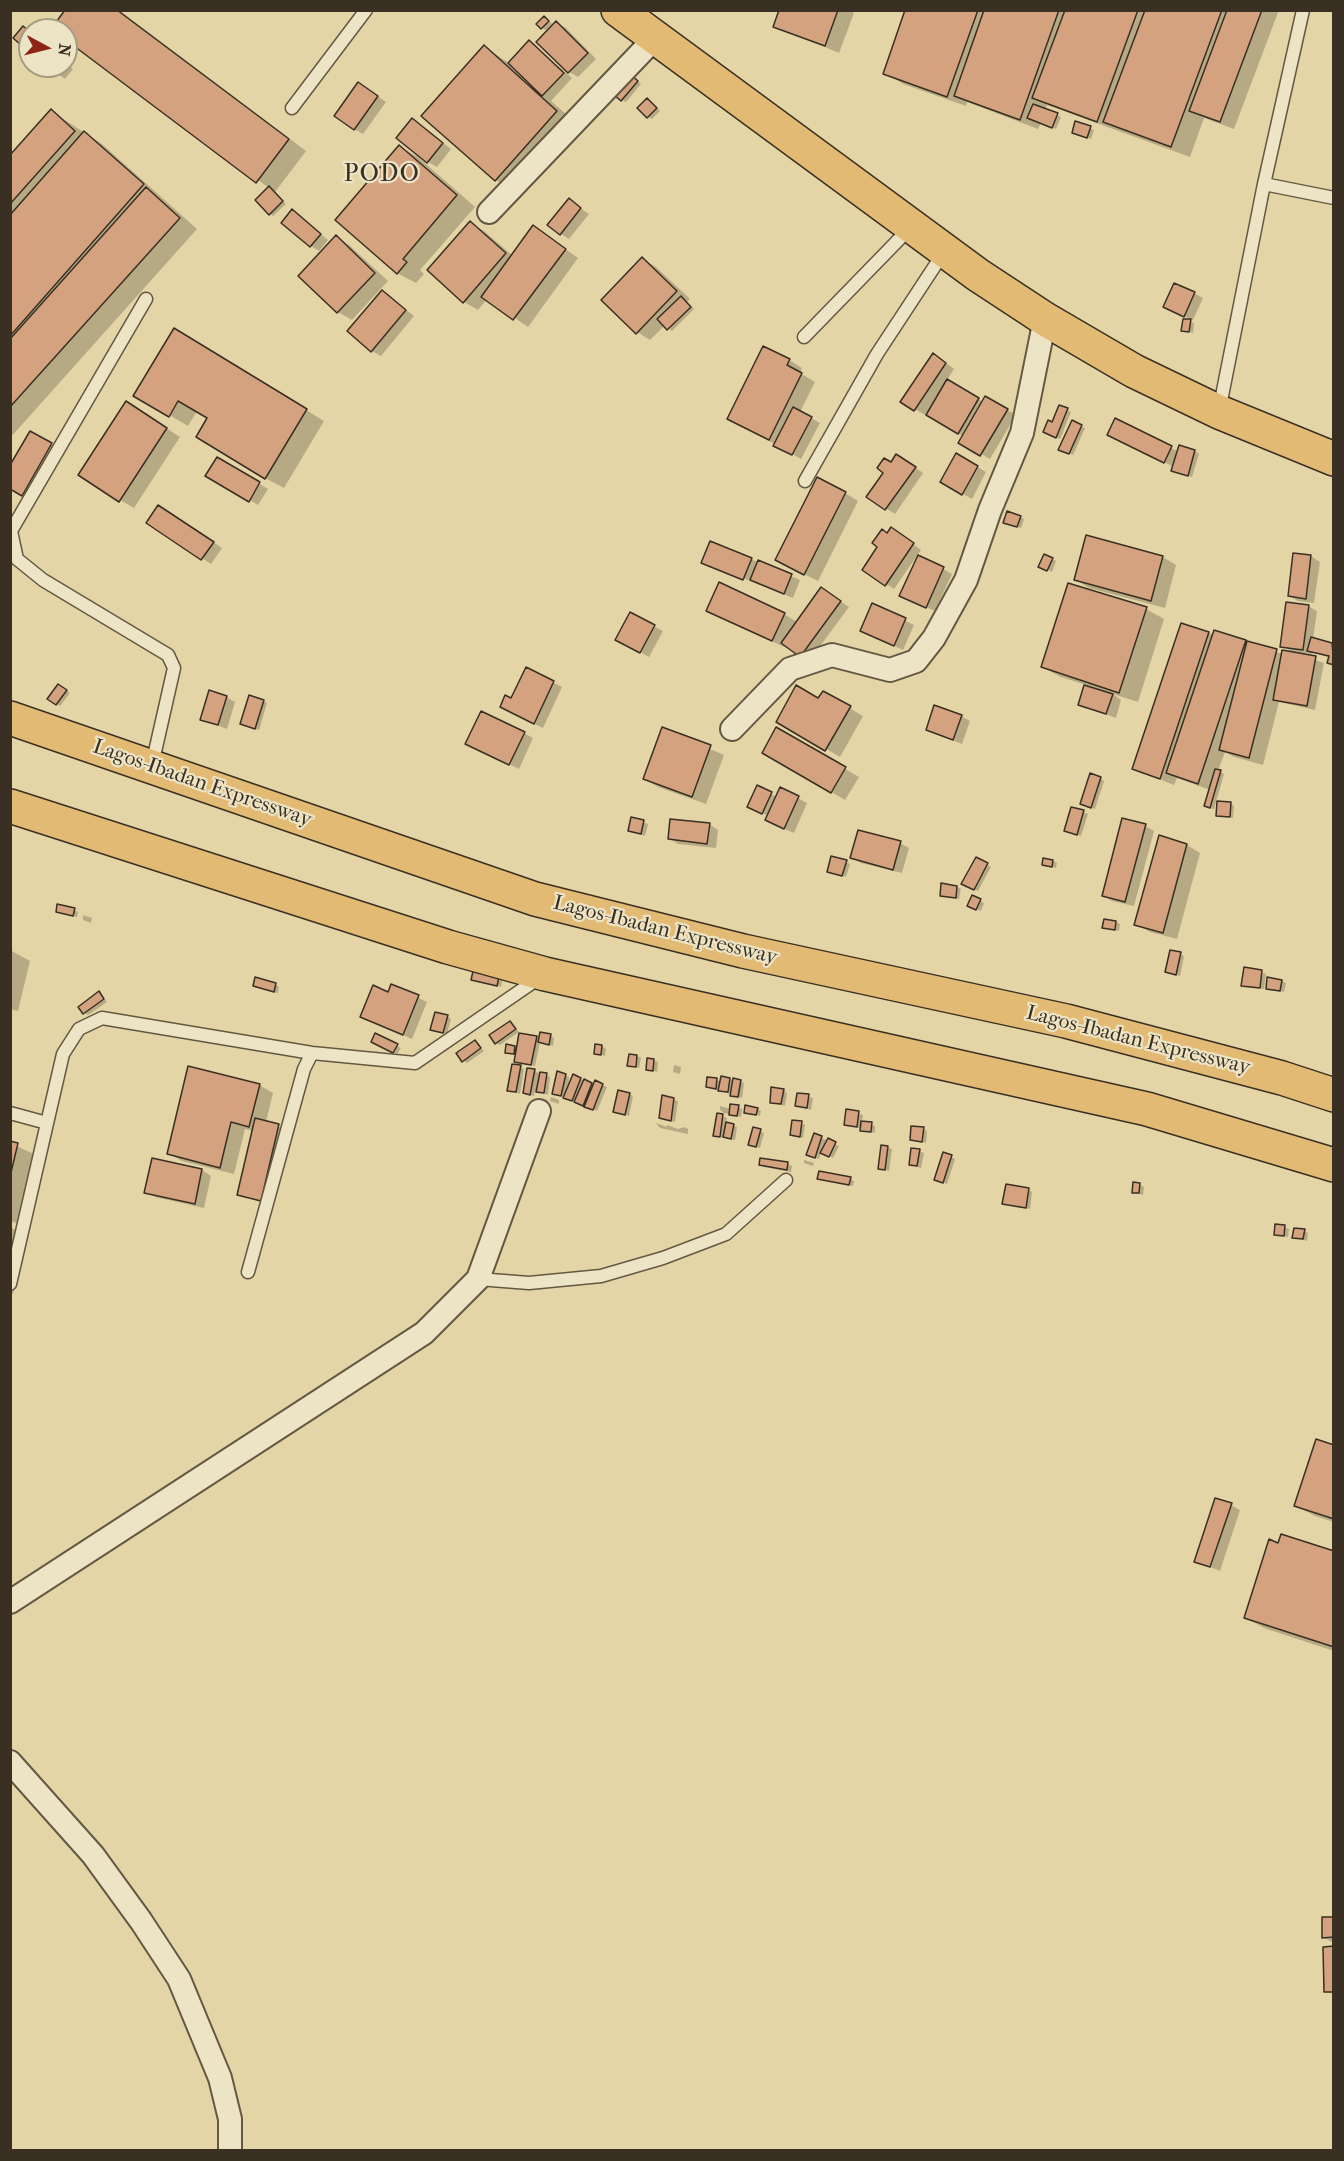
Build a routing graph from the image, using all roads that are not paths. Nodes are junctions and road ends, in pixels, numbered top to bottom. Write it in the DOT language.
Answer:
graph roads {
  1 [pos="366,10"];
  2 [pos="618,10"];
  3 [pos="1303,10"];
  4 [pos="656,37"];
  5 [pos="292,108"];
  6 [pos="1264,184"];
  7 [pos="1334,198"];
  8 [pos="489,212"];
  9 [pos="912,226"];
  10 [pos="945,251"];
  11 [pos="146,299"];
  12 [pos="1045,319"];
  13 [pos="804,337"];
  14 [pos="1219,412"];
  15 [pos="1334,459"];
  16 [pos="805,481"];
  17 [pos="10,718"];
  18 [pos="732,729"];
  19 [pos="152,767"];
  20 [pos="10,806"];
  21 [pos="545,974"];
  22 [pos="312,1053"];
  23 [pos="1334,1095"];
  24 [pos="540,1110"];
  25 [pos="10,1113"];
  26 [pos="46,1123"];
  27 [pos="1334,1164"];
  28 [pos="786,1180"];
  29 [pos="249,1272"];
  30 [pos="478,1279"];
  31 [pos="10,1284"];
  32 [pos="10,1602"];
  33 [pos="10,1762"];
  34 [pos="230,2151"];
  1 -- 5 [label="lane"];
  2 -- 4 [label="highway"];
  3 -- 6 [label="lane"];
  4 -- 8 [label="street"];
  4 -- 9 [label="highway"];
  6 -- 7 [label="lane"];
  6 -- 14 [label="lane"];
  9 -- 10 [label="highway"];
  9 -- 13 [label="lane"];
  10 -- 12 [label="highway"];
  10 -- 16 [label="lane"];
  11 -- 19 [label="lane"];
  12 -- 14 [label="highway"];
  12 -- 18 [label="street"];
  14 -- 15 [label="highway"];
  17 -- 19 [label="highway, Lagos-Ibadan Expressway"];
  19 -- 23 [label="highway, Lagos-Ibadan Expressway"];
  20 -- 21 [label="highway"];
  21 -- 22 [label="lane"];
  21 -- 27 [label="highway"];
  22 -- 26 [label="lane"];
  22 -- 29 [label="lane"];
  24 -- 30 [label="street"];
  25 -- 26 [label="lane"];
  26 -- 31 [label="lane"];
  28 -- 30 [label="lane"];
  30 -- 32 [label="street"];
  33 -- 34 [label="street"];
}
